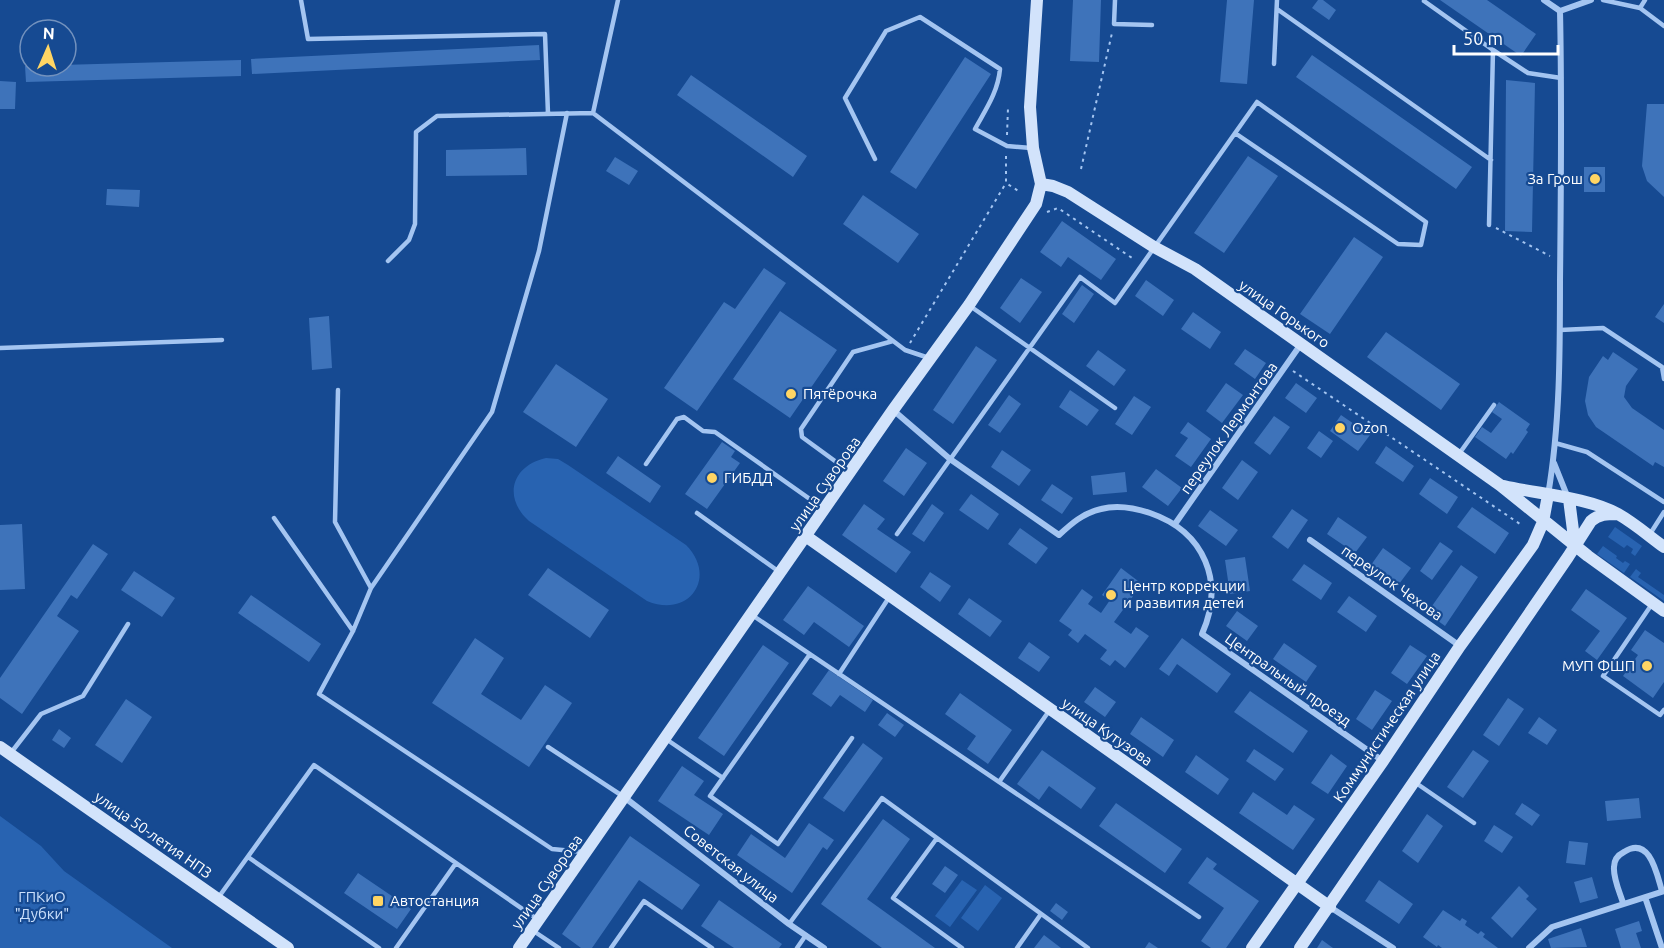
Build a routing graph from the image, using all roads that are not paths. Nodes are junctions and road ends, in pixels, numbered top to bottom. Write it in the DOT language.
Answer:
graph roads {
  1 [pos="302,0"];
  2 [pos="618,0"];
  3 [pos="1037,0"];
  4 [pos="1115,0"];
  5 [pos="1277,0"];
  6 [pos="1544,0"];
  7 [pos="1591,0"];
  8 [pos="1603,0"];
  9 [pos="1645,0"];
  10 [pos="1424,2"];
  11 [pos="1640,8"];
  12 [pos="1277,9"];
  13 [pos="1560,11"];
  14 [pos="1152,25"];
  15 [pos="1664,26"];
  16 [pos="1493,50"];
  17 [pos="1274,64"];
  18 [pos="1561,78"];
  19 [pos="567,113"];
  20 [pos="593,113"];
  21 [pos="548,114"];
  22 [pos="1236,133"];
  23 [pos="1033,148"];
  24 [pos="875,159"];
  25 [pos="1491,160"];
  26 [pos="1041,184"];
  27 [pos="1490,225"];
  28 [pos="1154,247"];
  29 [pos="388,261"];
  30 [pos="969,304"];
  31 [pos="1560,330"];
  32 [pos="222,340"];
  33 [pos="892,341"];
  34 [pos="1301,344"];
  35 [pos="0,348"];
  36 [pos="1030,348"];
  37 [pos="930,358"];
  38 [pos="1664,380"];
  39 [pos="338,390"];
  40 [pos="1494,405"];
  41 [pos="1115,408"];
  42 [pos="893,410"];
  43 [pos="1555,443"];
  44 [pos="1458,456"];
  45 [pos="950,459"];
  46 [pos="1554,462"];
  47 [pos="645,464"];
  48 [pos="851,473"];
  49 [pos="1500,485"];
  50 [pos="1548,495"];
  51 [pos="1569,498"];
  52 [pos="1664,502"];
  53 [pos="825,510"];
  54 [pos="1664,512"];
  55 [pos="697,513"];
  56 [pos="1617,514"];
  57 [pos="274,518"];
  58 [pos="1543,522"];
  59 [pos="1175,524"];
  60 [pos="897,534"];
  61 [pos="1648,536"];
  62 [pos="807,537"];
  63 [pos="1310,540"];
  64 [pos="1575,546"];
  65 [pos="1664,547"];
  66 [pos="781,573"];
  67 [pos="371,588"];
  68 [pos="891,596"];
  69 [pos="1653,603"];
  70 [pos="1664,611"];
  71 [pos="752,615"];
  72 [pos="128,624"];
  73 [pos="353,631"];
  74 [pos="1460,645"];
  75 [pos="810,654"];
  76 [pos="839,674"];
  77 [pos="1050,710"];
  78 [pos="1664,710"];
  79 [pos="665,738"];
  80 [pos="852,738"];
  81 [pos="548,747"];
  82 [pos="5,750"];
  83 [pos="1383,761"];
  84 [pos="723,778"];
  85 [pos="999,782"];
  86 [pos="1413,782"];
  87 [pos="624,797"];
  88 [pos="1474,823"];
  89 [pos="937,838"];
  90 [pos="585,853"];
  91 [pos="248,857"];
  92 [pos="456,863"];
  93 [pos="1297,885"];
  94 [pos="1663,891"];
  95 [pos="1645,897"];
  96 [pos="218,898"];
  97 [pos="1623,903"];
  98 [pos="1330,907"];
  99 [pos="1041,914"];
  100 [pos="1199,917"];
  101 [pos="789,924"];
  102 [pos="535,925"];
  103 [pos="806,935"];
  104 [pos="288,948"];
  105 [pos="379,948"];
  106 [pos="396,948"];
  107 [pos="519,948"];
  108 [pos="559,948"];
  109 [pos="611,948"];
  110 [pos="712,948"];
  111 [pos="797,948"];
  112 [pos="824,948"];
  113 [pos="962,948"];
  114 [pos="1017,948"];
  115 [pos="1088,948"];
  116 [pos="1252,948"];
  117 [pos="1300,948"];
  118 [pos="1393,948"];
  119 [pos="1529,948"];
  120 [pos="1662,948"];
  1 -- 21 [label="lane"];
  2 -- 20 [label="lane"];
  3 -- 23 [label="main road"];
  4 -- 14 [label="lane"];
  5 -- 12 [label="lane"];
  6 -- 13 [label="street"];
  7 -- 13 [label="street"];
  8 -- 11 [label="lane"];
  9 -- 11 [label="lane"];
  10 -- 16 [label="lane"];
  11 -- 15 [label="lane"];
  12 -- 17 [label="lane"];
  12 -- 25 [label="lane"];
  13 -- 18 [label="street"];
  16 -- 18 [label="lane"];
  16 -- 25 [label="lane"];
  18 -- 31 [label="street"];
  19 -- 20 [label="lane"];
  19 -- 21 [label="lane"];
  19 -- 67 [label="lane"];
  20 -- 33 [label="lane"];
  21 -- 29 [label="lane"];
  22 -- 22 [label="lane"];
  22 -- 28 [label="lane"];
  23 -- 24 [label="lane"];
  23 -- 26 [label="main road"];
  25 -- 27 [label="lane"];
  26 -- 28 [label="main road, улица Горького"];
  26 -- 30 [label="main road, улица Суворова"];
  28 -- 34 [label="main road, улица Горького"];
  28 -- 36 [label="lane"];
  30 -- 36 [label="lane"];
  30 -- 37 [label="main road, улица Суворова"];
  31 -- 38 [label="lane"];
  31 -- 43 [label="street"];
  32 -- 35 [label="lane"];
  33 -- 37 [label="lane"];
  33 -- 48 [label="lane"];
  34 -- 44 [label="main road, улица Горького"];
  34 -- 59 [label="street, переулок Лермонтова"];
  36 -- 41 [label="lane"];
  36 -- 45 [label="lane"];
  37 -- 42 [label="main road, улица Суворова"];
  39 -- 67 [label="lane"];
  40 -- 44 [label="lane"];
  42 -- 45 [label="street, Центральный проезд"];
  42 -- 48 [label="main road, улица Суворова"];
  43 -- 46 [label="street"];
  43 -- 52 [label="lane"];
  44 -- 49 [label="main road, улица Горького"];
  45 -- 59 [label="street, Центральный проезд"];
  45 -- 60 [label="lane"];
  46 -- 50 [label="street"];
  46 -- 51 [label="street"];
  47 -- 53 [label="lane"];
  48 -- 53 [label="main road, улица Суворова"];
  49 -- 50 [label="main road"];
  49 -- 58 [label="main road, улица Горького"];
  50 -- 51 [label="main road"];
  50 -- 58 [label="main road, Коммунистическая улица"];
  51 -- 56 [label="main road"];
  51 -- 64 [label="main road"];
  53 -- 62 [label="main road, улица Суворова"];
  54 -- 61 [label="lane"];
  55 -- 66 [label="lane"];
  56 -- 61 [label="main road"];
  56 -- 64 [label="main road"];
  57 -- 73 [label="lane"];
  58 -- 64 [label="main road, улица Горького"];
  58 -- 74 [label="main road, Коммунистическая улица"];
  59 -- 83 [label="street, Центральный проезд"];
  61 -- 65 [label="main road"];
  62 -- 66 [label="main road, улица Суворова"];
  62 -- 68 [label="main road, улица Кутузова"];
  63 -- 74 [label="street, переулок Чехова"];
  64 -- 69 [label="main road, улица Горького"];
  64 -- 86 [label="main road"];
  66 -- 71 [label="main road, улица Суворова"];
  67 -- 73 [label="lane"];
  68 -- 76 [label="lane"];
  68 -- 77 [label="main road, улица Кутузова"];
  69 -- 70 [label="main road, улица Горького"];
  69 -- 78 [label="lane"];
  71 -- 75 [label="lane"];
  71 -- 79 [label="main road, улица Суворова"];
  72 -- 82 [label="lane"];
  73 -- 90 [label="lane"];
  74 -- 83 [label="main road, Коммунистическая улица"];
  75 -- 76 [label="lane"];
  75 -- 84 [label="lane"];
  76 -- 85 [label="lane"];
  77 -- 85 [label="lane"];
  77 -- 93 [label="main road, улица Кутузова"];
  79 -- 84 [label="lane"];
  79 -- 87 [label="main road, улица Суворова"];
  80 -- 84 [label="lane"];
  81 -- 87 [label="lane"];
  82 -- 96 [label="main road, улица 50-летия НПЗ"];
  83 -- 93 [label="main road, Коммунистическая улица"];
  85 -- 100 [label="lane"];
  86 -- 88 [label="lane"];
  86 -- 98 [label="main road"];
  87 -- 90 [label="main road, улица Суворова"];
  87 -- 101 [label="street, Советская улица"];
  89 -- 99 [label="lane"];
  89 -- 101 [label="lane"];
  89 -- 113 [label="lane"];
  90 -- 102 [label="main road, улица Суворова"];
  91 -- 92 [label="lane"];
  91 -- 96 [label="lane"];
  91 -- 105 [label="lane"];
  92 -- 102 [label="lane"];
  92 -- 106 [label="lane"];
  93 -- 98 [label="main road, улица Кутузова"];
  93 -- 116 [label="main road, Коммунистическая улица"];
  94 -- 95 [label="street"];
  94 -- 97 [label="street"];
  95 -- 97 [label="street"];
  95 -- 120 [label="street"];
  96 -- 104 [label="main road, улица 50-летия НПЗ"];
  97 -- 119 [label="street"];
  98 -- 117 [label="main road"];
  98 -- 118 [label="street, улица Кутузова"];
  99 -- 114 [label="lane"];
  99 -- 115 [label="lane"];
  101 -- 103 [label="street, Советская улица"];
  102 -- 107 [label="main road, улица Суворова"];
  102 -- 108 [label="lane"];
  103 -- 111 [label="lane"];
  103 -- 112 [label="street, Советская улица"];
  109 -- 110 [label="lane"];
}
